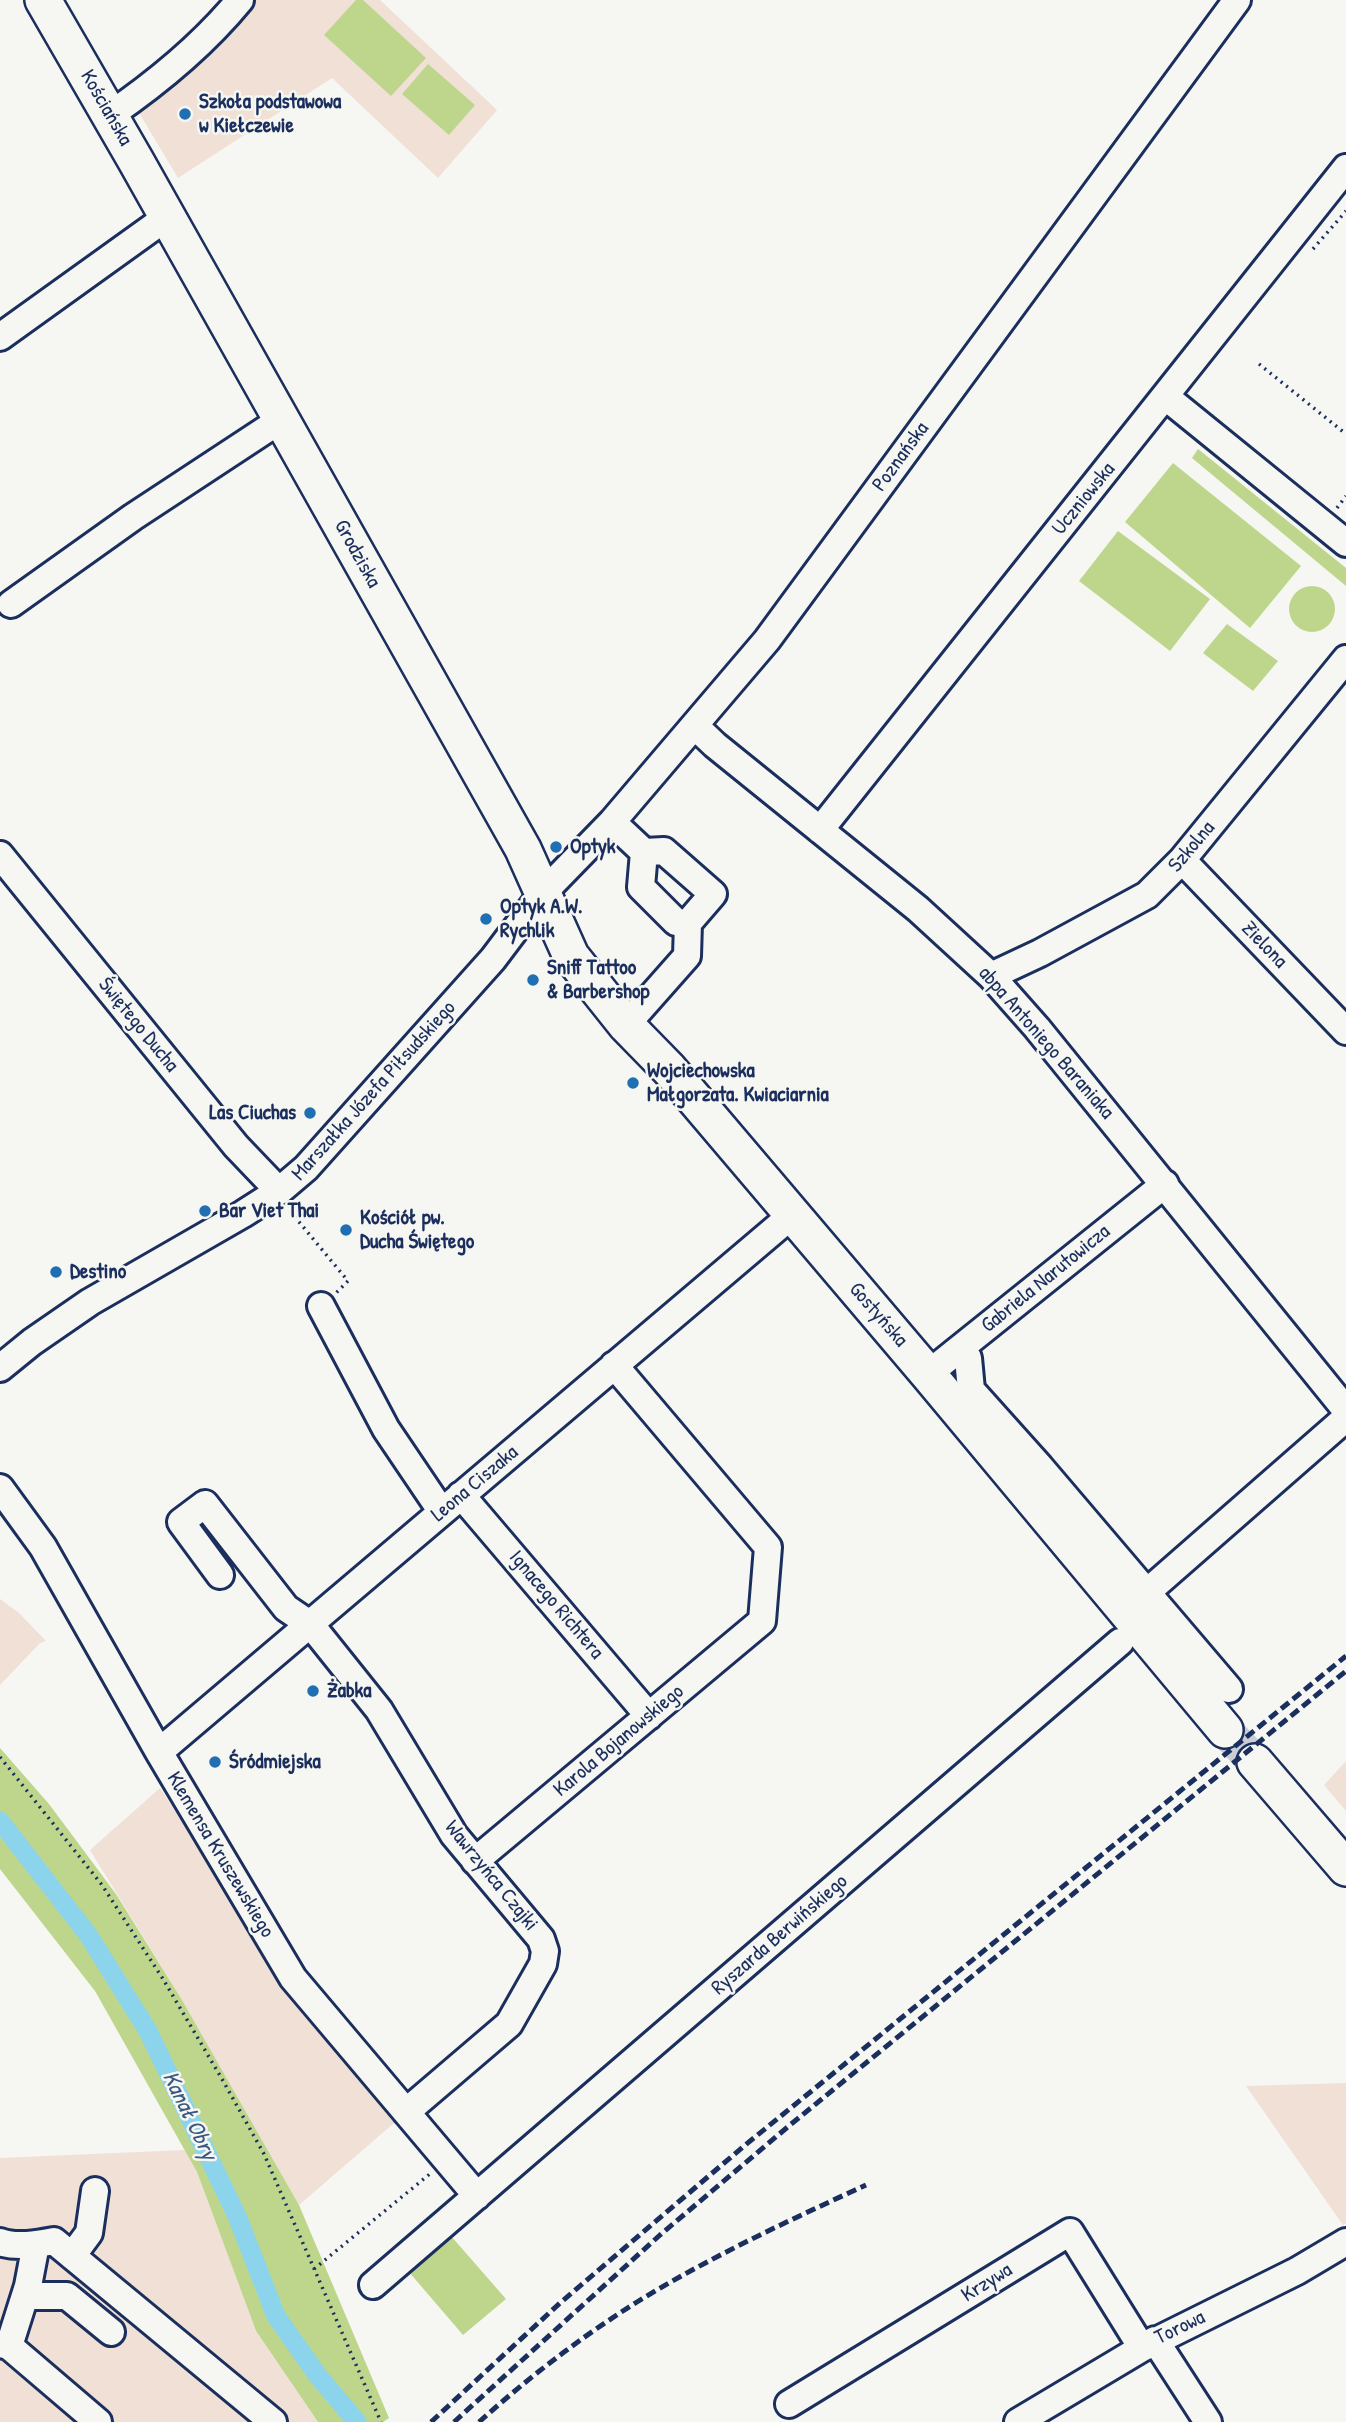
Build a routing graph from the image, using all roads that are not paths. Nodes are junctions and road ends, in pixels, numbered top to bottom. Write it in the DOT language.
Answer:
graph roads {
  1 [pos="43,0"];
  2 [pos="240,0"];
  3 [pos="1237,0"];
  4 [pos="110,115"];
  5 [pos="1346,168"];
  6 [pos="167,216"];
  7 [pos="0,337"];
  8 [pos="1166,397"];
  9 [pos="282,419"];
  10 [pos="1346,543"];
  11 [pos="11,604"];
  12 [pos="1346,659"];
  13 [pos="695,726"];
  14 [pos="612,822"];
  15 [pos="820,830"];
  16 [pos="643,852"];
  17 [pos="0,855"];
  18 [pos="1182,860"];
  19 [pos="542,894"];
  20 [pos="688,923"];
  21 [pos="991,976"];
  22 [pos="626,1025"];
  23 [pos="1346,1031"];
  24 [pos="1165,1184"];
  25 [pos="284,1201"];
  26 [pos="792,1215"];
  27 [pos="321,1306"];
  28 [pos="961,1348"];
  29 [pos="614,1365"];
  30 [pos="0,1368"];
  31 [pos="928,1374"];
  32 [pos="1346,1410"];
  33 [pos="1346,1418"];
  34 [pos="0,1488"];
  35 [pos="461,1495"];
  36 [pos="442,1512"];
  37 [pos="220,1575"];
  38 [pos="1146,1593"];
  39 [pos="311,1625"];
  40 [pos="1119,1642"];
  41 [pos="1229,1689"];
  42 [pos="649,1716"];
  43 [pos="1225,1730"];
  44 [pos="159,1752"];
  45 [pos="1255,1762"];
  46 [pos="474,1861"];
  47 [pos="1346,1868"];
  48 [pos="407,2112"];
  49 [pos="95,2191"];
  50 [pos="477,2196"];
  51 [pos="0,2242"];
  52 [pos="1346,2242"];
  53 [pos="36,2244"];
  54 [pos="72,2256"];
  55 [pos="373,2285"];
  56 [pos="25,2297"];
  57 [pos="111,2332"];
  58 [pos="1149,2344"];
  59 [pos="4,2345"];
  60 [pos="789,2404"];
  61 [pos="98,2422"];
  62 [pos="273,2422"];
  63 [pos="1018,2422"];
  64 [pos="1209,2422"];
  1 -- 4 [label="main road, Kościańska"];
  2 -- 4 [label="street"];
  3 -- 13 [label="street, Poznańska"];
  4 -- 6 [label="main road, Kościańska"];
  5 -- 8 [label="street, Uczniowska"];
  6 -- 7 [label="street"];
  6 -- 9 [label="main road, Grodziska"];
  8 -- 10 [label="street"];
  8 -- 15 [label="street, Uczniowska"];
  9 -- 11 [label="street"];
  9 -- 19 [label="main road, Grodziska"];
  12 -- 18 [label="street, Szkolna"];
  13 -- 14 [label="street, Poznańska"];
  13 -- 15 [label="street, abpa Antoniego Baraniaka"];
  14 -- 16 [label="street"];
  14 -- 19 [label="street, Poznańska"];
  15 -- 21 [label="street, abpa Antoniego Baraniaka"];
  16 -- 20 [label="street"];
  16 -- 20 [label="street"];
  17 -- 25 [label="street, Świętego Ducha"];
  18 -- 21 [label="street, Szkolna"];
  18 -- 23 [label="street, Zielona"];
  19 -- 22 [label="main road, Gostyńska"];
  19 -- 25 [label="street, Marszałka Józefa Piłsudskiego"];
  20 -- 22 [label="street"];
  21 -- 24 [label="street, abpa Antoniego Baraniaka"];
  22 -- 26 [label="main road, Gostyńska"];
  24 -- 28 [label="street, Gabriela Narutowicza"];
  24 -- 32 [label="street, abpa Antoniego Baraniaka"];
  25 -- 30 [label="street, Marszałka Józefa Piłsudskiego"];
  26 -- 29 [label="street, Leona Ciszaka"];
  26 -- 31 [label="main road, Gostyńska"];
  27 -- 36 [label="street"];
  28 -- 31 [label="street, Gabriela Narutowicza"];
  28 -- 38 [label="street"];
  29 -- 35 [label="street, Leona Ciszaka"];
  29 -- 42 [label="street, Karola Bojanowskiego"];
  31 -- 43 [label="main road, Gostyńska"];
  33 -- 38 [label="street"];
  34 -- 44 [label="street, Klemensa Kruszewskiego"];
  35 -- 36 [label="street, Leona Ciszaka"];
  35 -- 42 [label="street, Ignacego Richtera"];
  36 -- 39 [label="street, Leona Ciszaka"];
  37 -- 39 [label="street, Wawrzyńca Czajki"];
  38 -- 41 [label="street"];
  39 -- 44 [label="street, Leona Ciszaka"];
  39 -- 46 [label="street, Wawrzyńca Czajki"];
  40 -- 50 [label="street, Ryszarda Berwińskiego"];
  42 -- 46 [label="street, Karola Bojanowskiego"];
  44 -- 48 [label="street, Klemensa Kruszewskiego"];
  45 -- 47 [label="main road"];
  46 -- 48 [label="street, Wawrzyńca Czajki"];
  48 -- 50 [label="street, Klemensa Kruszewskiego"];
  49 -- 54 [label="street"];
  50 -- 55 [label="street, Ryszarda Berwińskiego"];
  51 -- 53 [label="street"];
  52 -- 58 [label="street, Torowa"];
  53 -- 54 [label="street"];
  53 -- 56 [label="street"];
  54 -- 62 [label="street"];
  56 -- 57 [label="street"];
  56 -- 59 [label="street"];
  58 -- 60 [label="street, Krzywa"];
  58 -- 63 [label="street, Torowa"];
  58 -- 64 [label="street, Krzywa"];
  59 -- 61 [label="street"];
}
